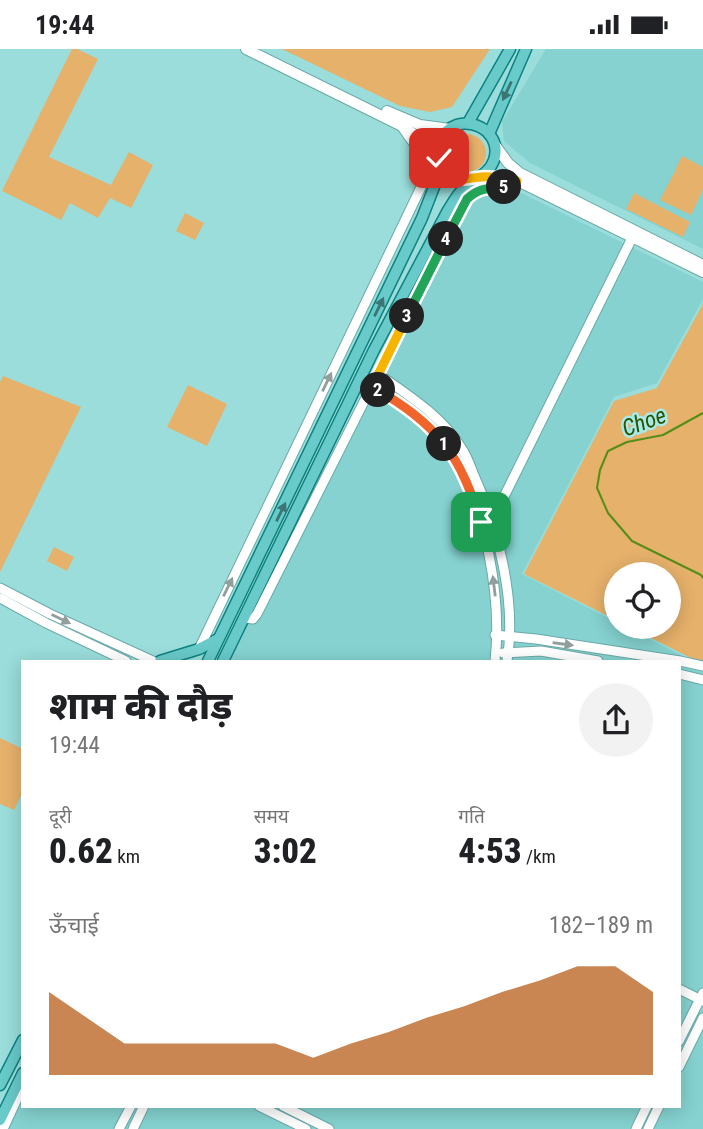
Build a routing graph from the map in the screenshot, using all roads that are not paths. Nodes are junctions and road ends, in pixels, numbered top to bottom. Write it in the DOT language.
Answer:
graph roads {
  1 [pos="246,49"];
  2 [pos="260,49"];
  3 [pos="510,49"];
  4 [pos="526,49"];
  5 [pos="468,123"];
  6 [pos="401,125"];
  7 [pos="450,129"];
  8 [pos="489,134"];
  9 [pos="495,145"];
  10 [pos="438,157"];
  11 [pos="477,178"];
  12 [pos="517,181"];
  13 [pos="632,238"];
  14 [pos="703,265"];
  15 [pos="703,272"];
  16 [pos="378,374"];
  17 [pos="372,387"];
  18 [pos="492,521"];
  19 [pos="0,588"];
  20 [pos="0,598"];
  21 [pos="244,618"];
  22 [pos="495,635"];
  23 [pos="510,636"];
  24 [pos="218,639"];
  25 [pos="199,649"];
  26 [pos="508,657"];
  27 [pos="495,658"];
  28 [pos="124,660"];
  29 [pos="151,660"];
  30 [pos="163,660"];
  31 [pos="208,660"];
  32 [pos="224,660"];
  33 [pos="592,660"];
  34 [pos="673,660"];
  35 [pos="681,661"];
  36 [pos="703,666"];
  37 [pos="681,674"];
  38 [pos="703,680"];
  39 [pos="681,990"];
  40 [pos="702,998"];
  41 [pos="702,1023"];
  42 [pos="681,1037"];
  43 [pos="21,1044"];
  44 [pos="681,1063"];
  45 [pos="21,1078"];
  46 [pos="0,1085"];
  47 [pos="21,1089"];
  48 [pos="130,1108"];
  49 [pos="143,1108"];
  50 [pos="268,1108"];
  51 [pos="646,1108"];
  52 [pos="658,1108"];
  53 [pos="286,1112"];
  54 [pos="3,1120"];
  55 [pos="3,1129"];
  56 [pos="119,1129"];
  57 [pos="133,1129"];
  58 [pos="306,1129"];
  59 [pos="329,1129"];
  60 [pos="636,1129"];
  61 [pos="648,1129"];
  1 -- 6 [label="main road"];
  2 -- 7 [label="main road"];
  3 -- 5 [label="main road"];
  4 -- 8 [label="main road, one-way"];
  5 -- 7 [label="main road"];
  5 -- 8 [label="main road"];
  6 -- 10 [label="main road"];
  25 -- 6 [label="street, one-way"];
  7 -- 10 [label="main road"];
  8 -- 9 [label="main road"];
  9 -- 11 [label="main road"];
  9 -- 14 [label="main road"];
  10 -- 11 [label="main road"];
  24 -- 10 [label="main road, one-way"];
  11 -- 12 [label="main road"];
  11 -- 21 [label="main road"];
  12 -- 13 [label="main road"];
  12 -- 16 [label="street"];
  13 -- 15 [label="main road"];
  13 -- 18 [label="street"];
  16 -- 17 [label="street"];
  16 -- 18 [label="street"];
  17 -- 21 [label="street"];
  22 -- 17 [label="street, one-way"];
  18 -- 23 [label="street"];
  19 -- 29 [label="street, one-way"];
  20 -- 28 [label="street"];
  21 -- 32 [label="main road"];
  22 -- 23 [label="street"];
  22 -- 27 [label="street"];
  23 -- 26 [label="street"];
  23 -- 34 [label="street, one-way"];
  24 -- 25 [label="main road"];
  24 -- 31 [label="main road"];
  25 -- 30 [label="main road"];
  26 -- 27 [label="street"];
  26 -- 33 [label="street"];
  35 -- 36 [label="street, one-way"];
  37 -- 38 [label="street"];
  39 -- 40 [label="street"];
  40 -- 42 [label="street"];
  41 -- 44 [label="street"];
  43 -- 46 [label="main road"];
  45 -- 54 [label="main road"];
  47 -- 54 [label="street"];
  48 -- 56 [label="street"];
  49 -- 57 [label="street"];
  50 -- 53 [label="street"];
  51 -- 60 [label="street"];
  52 -- 61 [label="street"];
  53 -- 58 [label="street"];
  53 -- 59 [label="street"];
  54 -- 55 [label="street"];
}
